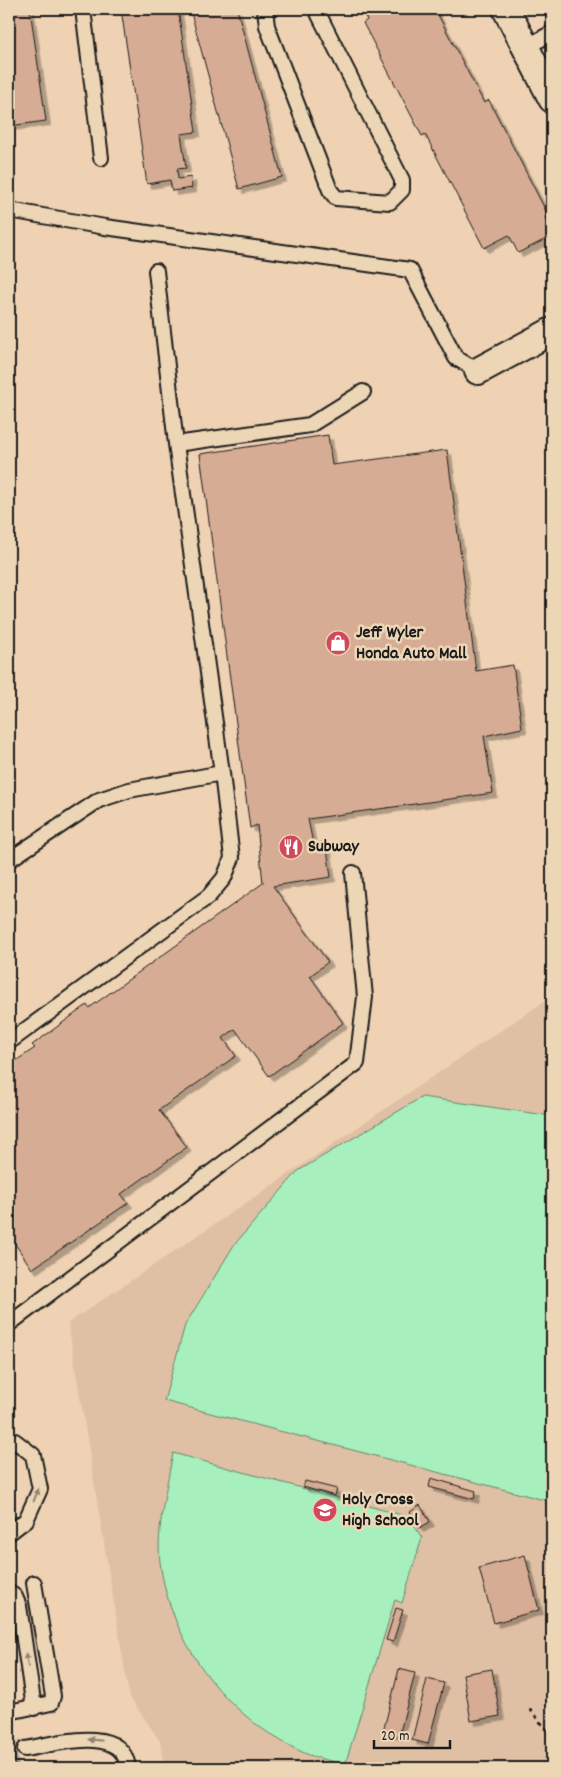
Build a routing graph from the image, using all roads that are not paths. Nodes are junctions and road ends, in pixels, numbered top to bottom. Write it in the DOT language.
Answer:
graph roads {
  1 [pos="83,9"];
  2 [pos="265,9"];
  3 [pos="316,9"];
  4 [pos="506,9"];
  5 [pos="552,33"];
  6 [pos="526,47"];
  7 [pos="552,99"];
  8 [pos="101,158"];
  9 [pos="9,210"];
  10 [pos="156,271"];
  11 [pos="552,331"];
  12 [pos="478,371"];
  13 [pos="363,392"];
  14 [pos="176,444"];
  15 [pos="222,774"];
  16 [pos="9,860"];
  17 [pos="353,873"];
  18 [pos="9,1042"];
  19 [pos="9,1324"];
  20 [pos="9,1442"];
  21 [pos="9,1533"];
  22 [pos="34,1583"];
  23 [pos="9,1592"];
  24 [pos="34,1708"];
  25 [pos="9,1712"];
  26 [pos="25,1749"];
  27 [pos="128,1768"];
  1 -- 8 [label="lane"];
  2 -- 3 [label="lane"];
  4 -- 6 [label="street"];
  5 -- 6 [label="lane"];
  6 -- 7 [label="street"];
  9 -- 12 [label="lane"];
  10 -- 14 [label="lane"];
  11 -- 12 [label="street"];
  13 -- 14 [label="lane"];
  14 -- 15 [label="lane"];
  15 -- 16 [label="lane"];
  15 -- 18 [label="lane"];
  17 -- 19 [label="lane"];
  21 -- 20 [label="lane, one-way"];
  22 -- 24 [label="lane"];
  24 -- 23 [label="lane, one-way"];
  24 -- 25 [label="lane"];
  27 -- 26 [label="lane, one-way"];
}
